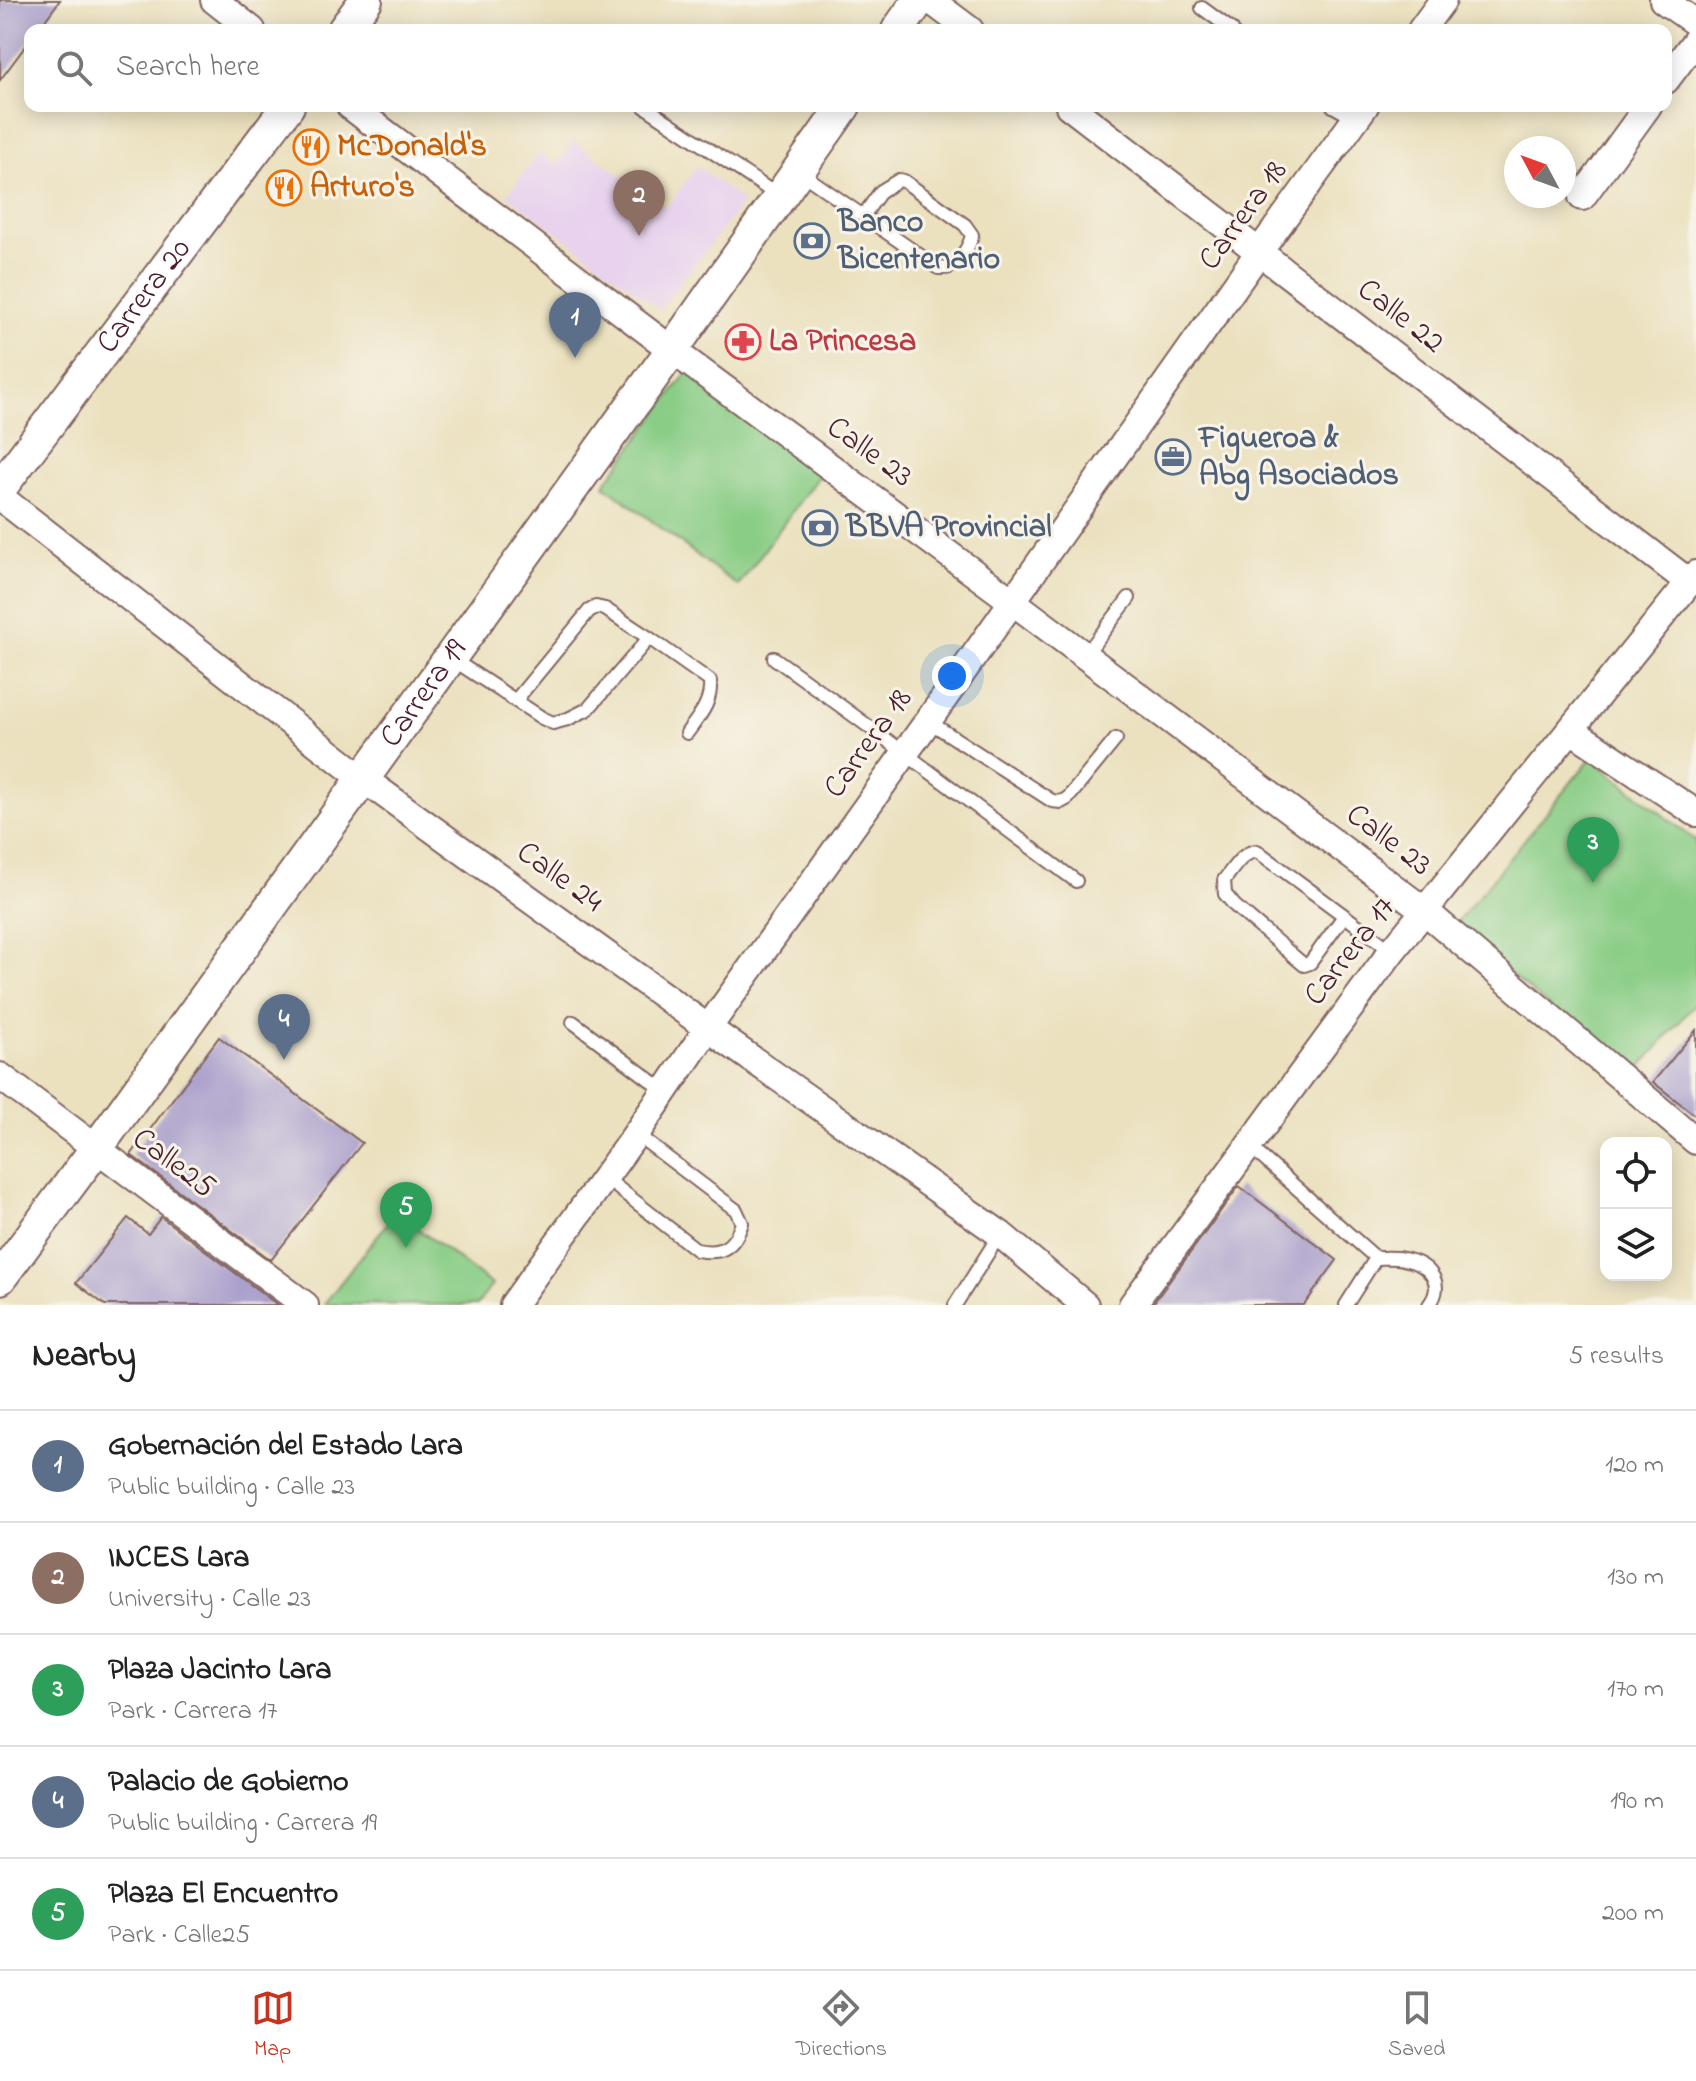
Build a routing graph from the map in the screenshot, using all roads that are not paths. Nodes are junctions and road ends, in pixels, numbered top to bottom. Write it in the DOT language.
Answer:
graph roads {
  1 [pos="214,0"];
  2 [pos="366,0"];
  3 [pos="919,0"];
  4 [pos="930,0"];
  5 [pos="1443,0"];
  6 [pos="1663,0"];
  7 [pos="1202,8"];
  8 [pos="1696,23"];
  9 [pos="244,24"];
  10 [pos="348,24"];
  11 [pos="902,24"];
  12 [pos="962,24"];
  13 [pos="1224,24"];
  14 [pos="1425,24"];
  15 [pos="1696,40"];
  16 [pos="1672,72"];
  17 [pos="283,112"];
  18 [pos="358,112"];
  19 [pos="653,112"];
  20 [pos="840,112"];
  21 [pos="1077,112"];
  22 [pos="1644,112"];
  23 [pos="1361,113"];
  24 [pos="798,171"];
  25 [pos="780,197"];
  26 [pos="1582,197"];
  27 [pos="863,216"];
  28 [pos="1259,252"];
  29 [pos="672,350"];
  30 [pos="0,488"];
  31 [pos="0,497"];
  32 [pos="1693,578"];
  33 [pos="1129,598"];
  34 [pos="1012,601"];
  35 [pos="649,638"];
  36 [pos="450,657"];
  37 [pos="1086,657"];
  38 [pos="774,658"];
  39 [pos="516,700"];
  40 [pos="928,721"];
  41 [pos="1571,730"];
  42 [pos="687,733"];
  43 [pos="1116,739"];
  44 [pos="904,752"];
  45 [pos="362,778"];
  46 [pos="1696,813"];
  47 [pos="1076,881"];
  48 [pos="1425,911"];
  49 [pos="1344,916"];
  50 [pos="1392,951"];
  51 [pos="573,1022"];
  52 [pos="708,1028"];
  53 [pos="0,1076"];
  54 [pos="665,1091"];
  55 [pos="636,1134"];
  56 [pos="1696,1141"];
  57 [pos="1248,1145"];
  58 [pos="96,1149"];
  59 [pos="604,1177"];
  60 [pos="1000,1234"];
  61 [pos="1376,1258"];
  62 [pos="0,1278"];
  63 [pos="305,1305"];
  64 [pos="513,1305"];
  65 [pos="955,1305"];
  66 [pos="1085,1305"];
  67 [pos="1132,1305"];
  68 [pos="1346,1305"];
  69 [pos="1429,1305"];
  1 -- 9 [label="street"];
  2 -- 10 [label="street"];
  3 -- 11 [label="street"];
  4 -- 12 [label="street"];
  5 -- 14 [label="street"];
  6 -- 8 [label="street"];
  7 -- 13 [label="lane"];
  15 -- 16 [label="street"];
  17 -- 30 [label="street, Carrera 20"];
  18 -- 29 [label="street, Calle 23"];
  19 -- 25 [label="lane"];
  20 -- 24 [label="street, Carrera 19"];
  21 -- 28 [label="street, Calle 22"];
  22 -- 26 [label="street"];
  23 -- 28 [label="street, Carrera 18"];
  24 -- 25 [label="street, Carrera 19"];
  24 -- 27 [label="lane"];
  25 -- 29 [label="street, Carrera 19"];
  27 -- 27 [label="lane"];
  28 -- 32 [label="street, Calle 22"];
  28 -- 34 [label="street, Carrera 18"];
  29 -- 34 [label="street, Calle 23"];
  29 -- 36 [label="street, Carrera 19"];
  31 -- 45 [label="street, Calle 24"];
  32 -- 41 [label="street, Carrera 17"];
  33 -- 37 [label="lane"];
  34 -- 37 [label="street, Calle 23"];
  34 -- 40 [label="street, Carrera 18"];
  35 -- 39 [label="lane"];
  35 -- 39 [label="lane"];
  35 -- 42 [label="lane"];
  36 -- 39 [label="lane"];
  36 -- 45 [label="street, Carrera 19"];
  37 -- 48 [label="street, Calle 23"];
  38 -- 44 [label="lane"];
  40 -- 43 [label="lane"];
  40 -- 44 [label="street, Carrera 18"];
  41 -- 46 [label="street"];
  41 -- 48 [label="street, Carrera 17"];
  44 -- 47 [label="lane"];
  44 -- 52 [label="street, Carrera 18"];
  45 -- 52 [label="street, Calle 24"];
  45 -- 58 [label="street, Carrera 19"];
  48 -- 50 [label="street, Carrera 17"];
  48 -- 56 [label="street, Calle 23"];
  49 -- 49 [label="lane"];
  49 -- 50 [label="lane"];
  50 -- 57 [label="street, Carrera 17"];
  51 -- 54 [label="lane"];
  52 -- 54 [label="street, Carrera 18"];
  52 -- 60 [label="street, Calle 24"];
  53 -- 58 [label="street, Calle25"];
  54 -- 55 [label="street, Carrera 18"];
  55 -- 59 [label="street, Carrera 18"];
  55 -- 59 [label="lane"];
  57 -- 61 [label="lane"];
  57 -- 67 [label="street, Carrera 17"];
  58 -- 62 [label="street, Carrera 19"];
  58 -- 63 [label="street, Calle25"];
  59 -- 64 [label="street, Carrera 18"];
  60 -- 65 [label="lane"];
  60 -- 66 [label="street, Calle 24"];
  61 -- 68 [label="lane"];
  61 -- 69 [label="lane"];
}
